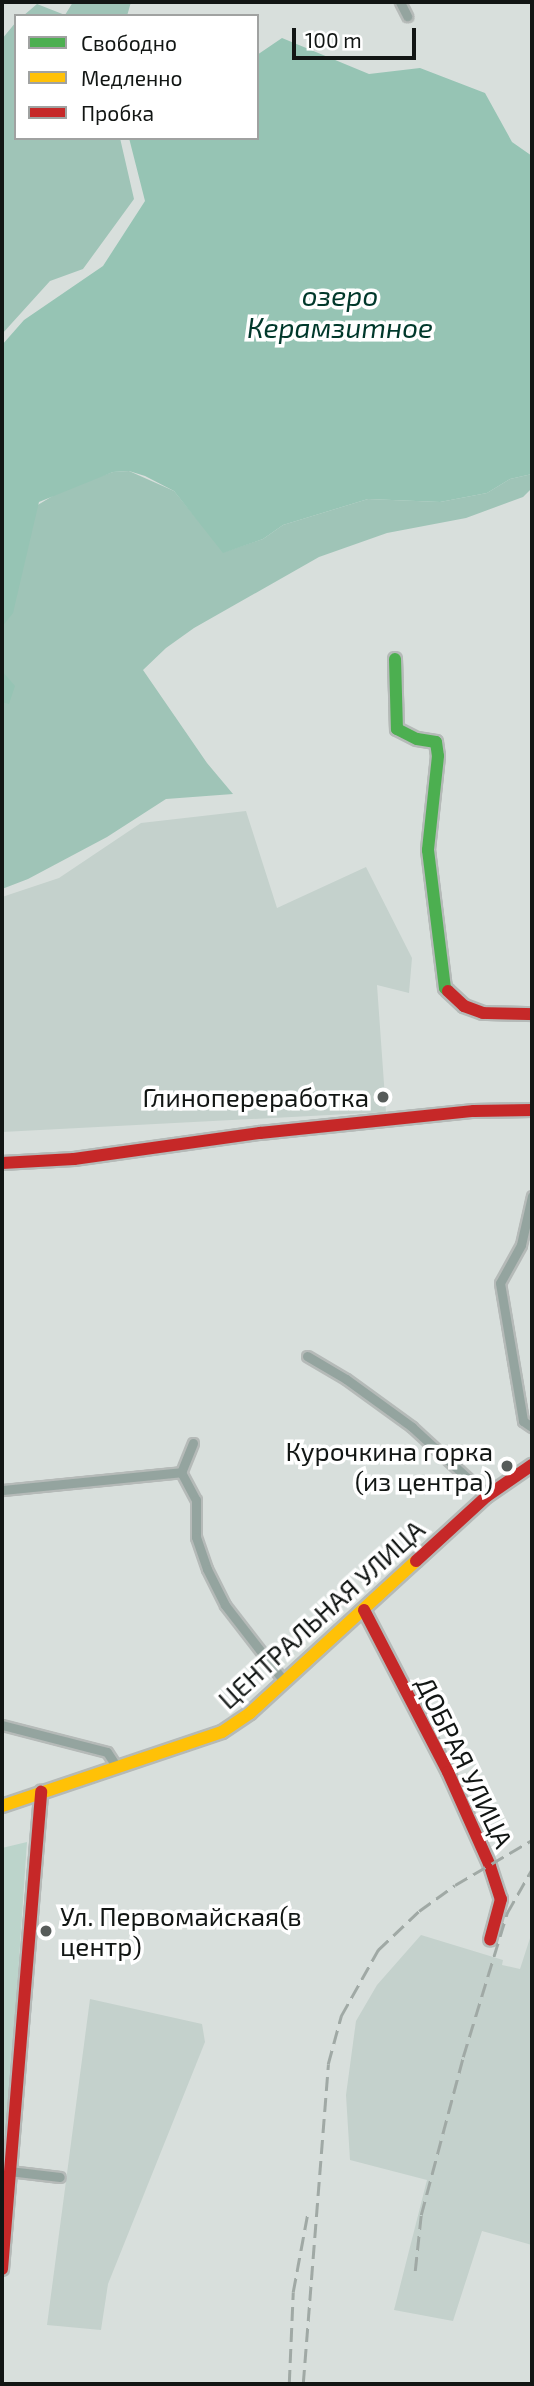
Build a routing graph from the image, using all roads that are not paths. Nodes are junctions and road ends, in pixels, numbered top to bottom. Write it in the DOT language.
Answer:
graph roads {
  1 [pos="400,2"];
  2 [pos="407,16"];
  3 [pos="396,659"];
  4 [pos="532,1014"];
  5 [pos="532,1110"];
  6 [pos="2,1163"];
  7 [pos="532,1196"];
  8 [pos="307,1356"];
  9 [pos="532,1427"];
  10 [pos="192,1443"];
  11 [pos="532,1465"];
  12 [pos="181,1472"];
  13 [pos="2,1490"];
  14 [pos="487,1496"];
  15 [pos="364,1610"];
  16 [pos="284,1681"];
  17 [pos="2,1726"];
  18 [pos="116,1766"];
  19 [pos="41,1792"];
  20 [pos="2,1806"];
  21 [pos="490,1940"];
  22 [pos="9,2171"];
  23 [pos="60,2177"];
  24 [pos="2,2269"];
  1 -- 2 [label="street"];
  3 -- 4 [label="street"];
  5 -- 6 [label="street"];
  7 -- 9 [label="street"];
  8 -- 14 [label="street"];
  10 -- 12 [label="street"];
  11 -- 14 [label="street, ЦЕНТРАЛЬНАЯ УЛИЦА"];
  12 -- 13 [label="street"];
  12 -- 16 [label="street"];
  14 -- 15 [label="street, ЦЕНТРАЛЬНАЯ УЛИЦА"];
  15 -- 16 [label="street, ЦЕНТРАЛЬНАЯ УЛИЦА"];
  15 -- 21 [label="street, ДОБРАЯ УЛИЦА"];
  16 -- 18 [label="street, ЦЕНТРАЛЬНАЯ УЛИЦА"];
  17 -- 18 [label="street"];
  18 -- 19 [label="street, ЦЕНТРАЛЬНАЯ УЛИЦА"];
  19 -- 20 [label="street, ЦЕНТРАЛЬНАЯ УЛИЦА"];
  19 -- 22 [label="street"];
  22 -- 23 [label="street"];
  22 -- 24 [label="street"];
}
